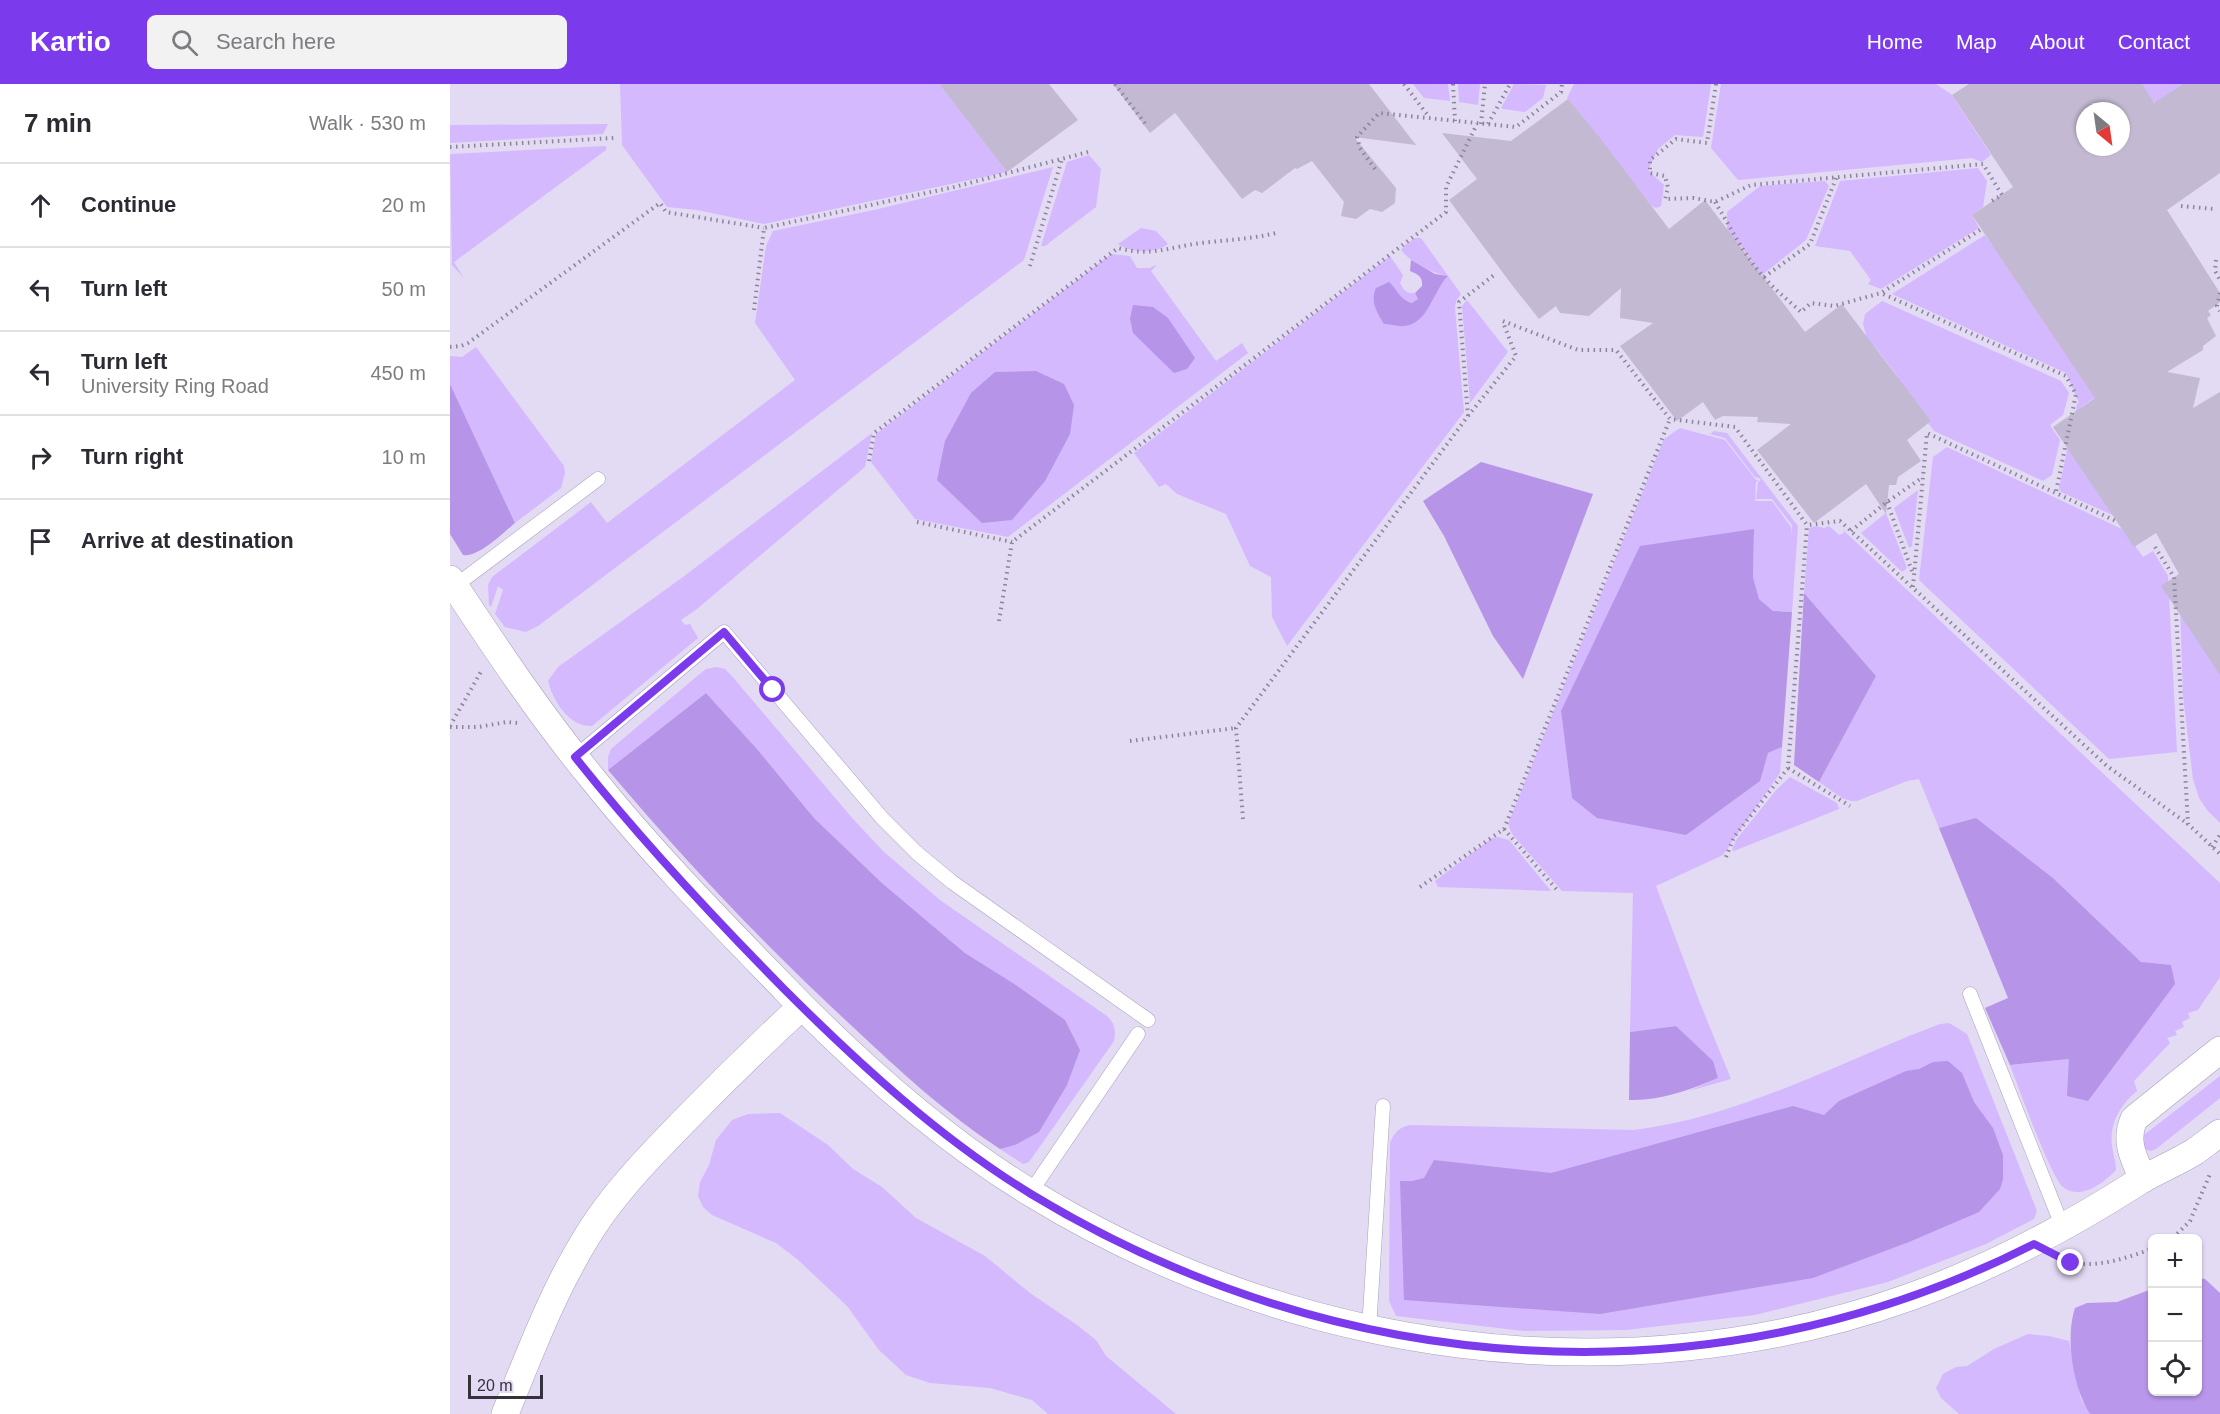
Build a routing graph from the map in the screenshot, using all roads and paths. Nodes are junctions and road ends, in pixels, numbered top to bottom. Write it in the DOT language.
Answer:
graph roads {
  1 [pos="1115,84"];
  2 [pos="1404,84"];
  3 [pos="1452,84"];
  4 [pos="1485,84"];
  5 [pos="1510,84"];
  6 [pos="1562,84"];
  7 [pos="1716,84"];
  8 [pos="1429,117"];
  9 [pos="1455,121"];
  10 [pos="1479,124"];
  11 [pos="1488,124"];
  12 [pos="1147,126"];
  13 [pos="614,138"];
  14 [pos="450,147"];
  15 [pos="1092,151"];
  16 [pos="1062,159"];
  17 [pos="1375,169"];
  18 [pos="1837,176"];
  19 [pos="1715,202"];
  20 [pos="1990,202"];
  21 [pos="2181,206"];
  22 [pos="2214,209"];
  23 [pos="764,228"];
  24 [pos="1980,230"];
  25 [pos="1276,233"];
  26 [pos="2216,260"];
  27 [pos="1030,266"];
  28 [pos="1494,275"];
  29 [pos="1764,277"];
  30 [pos="2220,280"];
  31 [pos="2220,292"];
  32 [pos="1881,293"];
  33 [pos="754,310"];
  34 [pos="2220,311"];
  35 [pos="450,347"];
  36 [pos="1468,416"];
  37 [pos="1670,419"];
  38 [pos="869,461"];
  39 [pos="1923,476"];
  40 [pos="598,479"];
  41 [pos="2056,492"];
  42 [pos="1887,502"];
  43 [pos="917,522"];
  44 [pos="2118,522"];
  45 [pos="1807,525"];
  46 [pos="1851,531"];
  47 [pos="1012,542"];
  48 [pos="2155,547"];
  49 [pos="1914,578"];
  50 [pos="452,582"];
  51 [pos="1913,588"];
  52 [pos="999,621"];
  53 [pos="485,664"];
  54 [pos="524,724"];
  55 [pos="450,727"];
  56 [pos="1236,728"];
  57 [pos="1130,741"];
  58 [pos="575,757"];
  59 [pos="1788,768"];
  60 [pos="1851,806"];
  61 [pos="1243,819"];
  62 [pos="2188,824"];
  63 [pos="1504,830"];
  64 [pos="2220,835"];
  65 [pos="2212,847"];
  66 [pos="2220,854"];
  67 [pos="1726,857"];
  68 [pos="1420,887"];
  69 [pos="1558,891"];
  70 [pos="1970,994"];
  71 [pos="801,1006"];
  72 [pos="1148,1020"];
  73 [pos="1138,1034"];
  74 [pos="2220,1050"];
  75 [pos="1383,1106"];
  76 [pos="2220,1114"];
  77 [pos="2220,1133"];
  78 [pos="2211,1172"];
  79 [pos="2144,1179"];
  80 [pos="1030,1193"];
  81 [pos="2063,1228"];
  82 [pos="2178,1234"];
  83 [pos="2034,1244"];
  84 [pos="2148,1250"];
  85 [pos="1369,1330"];
  86 [pos="505,1414"];
  1 -- 12 [label="path"];
  2 -- 8 [label="path"];
  3 -- 9 [label="path"];
  4 -- 10 [label="path"];
  5 -- 11 [label="path"];
  6 -- 11 [label="path"];
  7 -- 19 [label="path"];
  8 -- 9 [label="path"];
  8 -- 17 [label="path"];
  9 -- 10 [label="path"];
  10 -- 11 [label="path"];
  10 -- 47 [label="path"];
  13 -- 14 [label="path"];
  15 -- 16 [label="path"];
  16 -- 23 [label="path"];
  16 -- 27 [label="path"];
  18 -- 19 [label="path"];
  18 -- 20 [label="path"];
  18 -- 29 [label="path"];
  19 -- 29 [label="path"];
  21 -- 22 [label="path"];
  23 -- 33 [label="path"];
  23 -- 35 [label="path"];
  24 -- 32 [label="path"];
  25 -- 38 [label="path"];
  26 -- 30 [label="path"];
  28 -- 36 [label="path"];
  29 -- 32 [label="path"];
  31 -- 34 [label="path"];
  32 -- 41 [label="path"];
  36 -- 37 [label="path"];
  36 -- 56 [label="path"];
  37 -- 45 [label="path"];
  37 -- 63 [label="path"];
  39 -- 41 [label="path"];
  39 -- 42 [label="path"];
  39 -- 49 [label="path"];
  40 -- 50 [label="lane"];
  41 -- 44 [label="path"];
  42 -- 46 [label="path"];
  42 -- 49 [label="path"];
  43 -- 47 [label="path"];
  45 -- 46 [label="path"];
  45 -- 59 [label="path"];
  46 -- 51 [label="path"];
  47 -- 52 [label="path"];
  48 -- 62 [label="path"];
  49 -- 51 [label="path"];
  50 -- 58 [label="street"];
  51 -- 62 [label="path"];
  53 -- 55 [label="path"];
  54 -- 55 [label="path"];
  56 -- 57 [label="path"];
  56 -- 61 [label="path"];
  58 -- 71 [label="street"];
  58 -- 72 [label="lane"];
  59 -- 60 [label="path"];
  59 -- 67 [label="path"];
  62 -- 65 [label="path"];
  63 -- 68 [label="path"];
  63 -- 69 [label="path"];
  64 -- 65 [label="path"];
  65 -- 66 [label="path"];
  70 -- 81 [label="lane"];
  71 -- 80 [label="street"];
  71 -- 86 [label="street"];
  73 -- 80 [label="lane"];
  74 -- 79 [label="street"];
  75 -- 85 [label="lane"];
  76 -- 79 [label="street"];
  77 -- 79 [label="street"];
  78 -- 82 [label="path"];
  79 -- 81 [label="street"];
  80 -- 85 [label="street"];
  81 -- 83 [label="street"];
  83 -- 84 [label="path"];
  83 -- 85 [label="street"];
}
